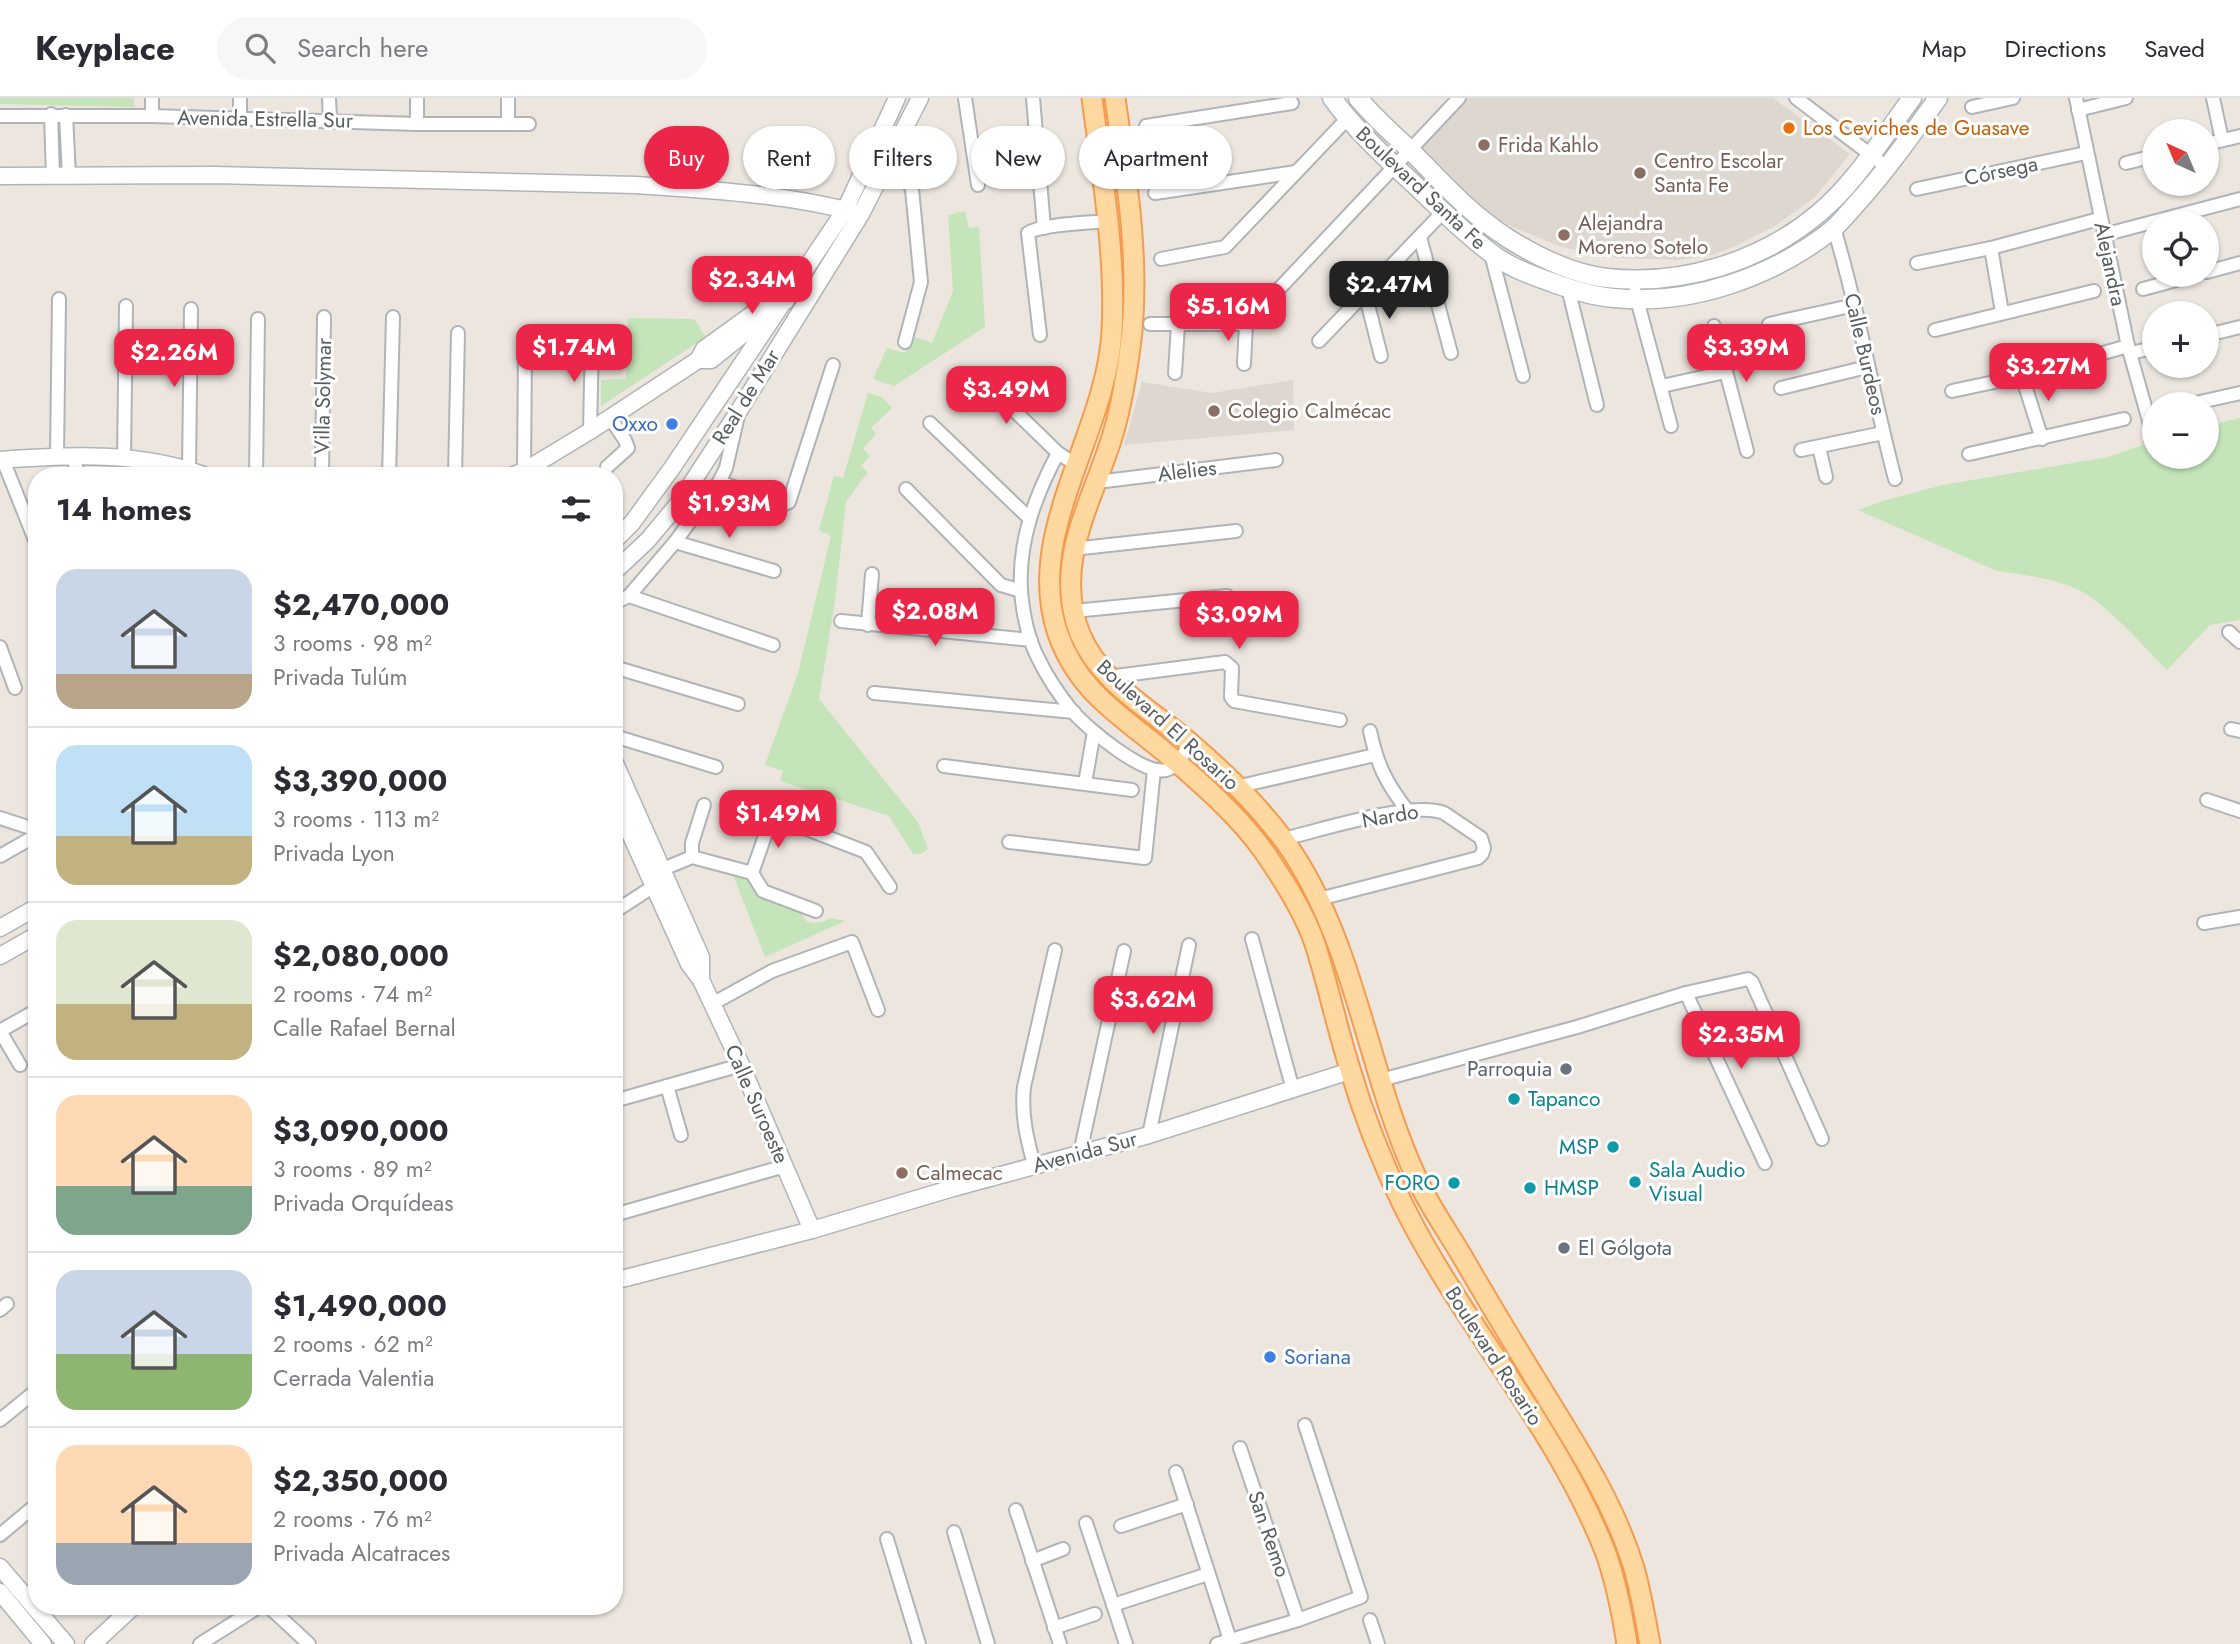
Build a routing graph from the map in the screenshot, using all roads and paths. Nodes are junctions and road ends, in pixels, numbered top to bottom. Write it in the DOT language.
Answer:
graph roads {
  1 [pos="152,98"];
  2 [pos="240,98"];
  3 [pos="330,98"];
  4 [pos="417,98"];
  5 [pos="508,98"];
  6 [pos="897,98"];
  7 [pos="920,98"];
  8 [pos="965,98"];
  9 [pos="1033,98"];
  10 [pos="1092,98"];
  11 [pos="1115,98"];
  12 [pos="1226,98"];
  13 [pos="1332,98"];
  14 [pos="1358,98"];
  15 [pos="1459,98"];
  16 [pos="1796,98"];
  17 [pos="1938,98"];
  18 [pos="2012,98"];
  19 [pos="2126,98"];
  20 [pos="2213,98"];
  21 [pos="1904,101"];
  22 [pos="1292,103"];
  23 [pos="2077,104"];
  24 [pos="1972,107"];
  25 [pos="1227,112"];
  26 [pos="51,114"];
  27 [pos="66,115"];
  28 [pos="0,116"];
  29 [pos="152,116"];
  30 [pos="240,119"];
  31 [pos="1347,119"];
  32 [pos="330,120"];
  33 [pos="508,123"];
  34 [pos="417,124"];
  35 [pos="529,124"];
  36 [pos="906,126"];
  37 [pos="1146,126"];
  38 [pos="2240,136"];
  39 [pos="971,138"];
  40 [pos="2222,140"];
  41 [pos="2219,141"];
  42 [pos="1410,150"];
  43 [pos="2086,153"];
  44 [pos="1871,155"];
  45 [pos="2142,159"];
  46 [pos="2126,163"];
  47 [pos="1394,165"];
  48 [pos="1888,168"];
  49 [pos="1296,172"];
  50 [pos="0,177"];
  51 [pos="61,177"];
  52 [pos="875,189"];
  53 [pos="912,189"];
  54 [pos="1917,189"];
  55 [pos="1155,193"];
  56 [pos="2240,201"];
  57 [pos="845,209"];
  58 [pos="1443,212"];
  59 [pos="862,214"];
  60 [pos="2099,219"];
  61 [pos="1108,221"];
  62 [pos="1044,228"];
  63 [pos="1834,229"];
  64 [pos="2103,235"];
  65 [pos="1420,237"];
  66 [pos="1991,247"];
  67 [pos="1491,254"];
  68 [pos="1161,259"];
  69 [pos="1917,263"];
  70 [pos="2240,263"];
  71 [pos="2219,269"];
  72 [pos="1633,279"];
  73 [pos="2150,287"];
  74 [pos="1568,288"];
  75 [pos="2143,289"];
  76 [pos="2094,290"];
  77 [pos="1365,293"];
  78 [pos="1636,298"];
  79 [pos="59,299"];
  80 [pos="1855,305"];
  81 [pos="125,306"];
  82 [pos="778,307"];
  83 [pos="191,309"];
  84 [pos="802,309"];
  85 [pos="2002,312"];
  86 [pos="324,317"];
  87 [pos="393,317"];
  88 [pos="258,319"];
  89 [pos="1150,324"];
  90 [pos="1246,324"];
  91 [pos="1769,324"];
  92 [pos="1178,325"];
  93 [pos="1714,326"];
  94 [pos="2240,327"];
  95 [pos="1935,330"];
  96 [pos="2219,332"];
  97 [pos="458,333"];
  98 [pos="1040,335"];
  99 [pos="592,338"];
  100 [pos="1319,341"];
  101 [pos="905,342"];
  102 [pos="2142,349"];
  103 [pos="525,350"];
  104 [pos="2129,350"];
  105 [pos="1451,353"];
  106 [pos="1381,356"];
  107 [pos="1244,364"];
  108 [pos="833,365"];
  109 [pos="1867,367"];
  110 [pos="1725,372"];
  111 [pos="1175,373"];
  112 [pos="978,375"];
  113 [pos="1523,376"];
  114 [pos="2022,376"];
  115 [pos="1662,386"];
  116 [pos="1780,388"];
  117 [pos="1952,391"];
  118 [pos="2240,393"];
  119 [pos="2142,396"];
  120 [pos="2219,398"];
  121 [pos="1597,405"];
  122 [pos="740,409"];
  123 [pos="610,418"];
  124 [pos="2124,419"];
  125 [pos="930,423"];
  126 [pos="1671,426"];
  127 [pos="590,431"];
  128 [pos="1883,433"];
  129 [pos="2042,439"];
  130 [pos="1819,447"];
  131 [pos="1801,450"];
  132 [pos="1746,451"];
  133 [pos="1058,453"];
  134 [pos="1969,454"];
  135 [pos="64,455"];
  136 [pos="124,458"];
  137 [pos="2,460"];
  138 [pos="1276,460"];
  139 [pos="1078,466"];
  140 [pos="73,467"];
  141 [pos="148,467"];
  142 [pos="189,467"];
  143 [pos="256,467"];
  144 [pos="322,467"];
  145 [pos="389,467"];
  146 [pos="455,467"];
  147 [pos="518,467"];
  148 [pos="528,467"];
  149 [pos="607,467"];
  150 [pos="1826,477"];
  151 [pos="1895,480"];
  152 [pos="719,482"];
  153 [pos="1097,482"];
  154 [pos="906,489"];
  155 [pos="1029,518"];
  156 [pos="28,523"];
  157 [pos="1236,531"];
  158 [pos="623,532"];
  159 [pos="675,542"];
  160 [pos="1073,548"];
  161 [pos="623,564"];
  162 [pos="774,571"];
  163 [pos="872,575"];
  164 [pos="1021,591"];
  165 [pos="629,596"];
  166 [pos="1227,596"];
  167 [pos="623,599"];
  168 [pos="1073,611"];
  169 [pos="841,621"];
  170 [pos="868,625"];
  171 [pos="2229,632"];
  172 [pos="1031,640"];
  173 [pos="2240,642"];
  174 [pos="773,645"];
  175 [pos="0,647"];
  176 [pos="623,670"];
  177 [pos="1108,677"];
  178 [pos="15,688"];
  179 [pos="874,693"];
  180 [pos="738,704"];
  181 [pos="1074,712"];
  182 [pos="1340,720"];
  183 [pos="1370,731"];
  184 [pos="1094,732"];
  185 [pos="623,739"];
  186 [pos="1190,743"];
  187 [pos="1375,755"];
  188 [pos="1177,763"];
  189 [pos="944,766"];
  190 [pos="716,767"];
  191 [pos="1154,770"];
  192 [pos="623,781"];
  193 [pos="1085,783"];
  194 [pos="1236,787"];
  195 [pos="1132,790"];
  196 [pos="2207,800"];
  197 [pos="704,805"];
  198 [pos="1408,810"];
  199 [pos="2240,811"];
  200 [pos="0,818"];
  201 [pos="623,818"];
  202 [pos="28,829"];
  203 [pos="28,838"];
  204 [pos="1283,839"];
  205 [pos="1009,842"];
  206 [pos="0,856"];
  207 [pos="691,857"];
  208 [pos="663,869"];
  209 [pos="752,873"];
  210 [pos="654,886"];
  211 [pos="890,887"];
  212 [pos="1319,899"];
  213 [pos="623,906"];
  214 [pos="816,911"];
  215 [pos="28,912"];
  216 [pos="2240,917"];
  217 [pos="2204,923"];
  218 [pos="0,928"];
  219 [pos="28,939"];
  220 [pos="1252,939"];
  221 [pos="1189,945"];
  222 [pos="1055,950"];
  223 [pos="1124,951"];
  224 [pos="0,956"];
  225 [pos="701,980"];
  226 [pos="1686,993"];
  227 [pos="712,1004"];
  228 [pos="878,1010"];
  229 [pos="28,1015"];
  230 [pos="0,1031"];
  231 [pos="20,1065"];
  232 [pos="741,1065"];
  233 [pos="1350,1071"];
  234 [pos="1381,1080"];
  235 [pos="667,1086"];
  236 [pos="1293,1090"];
  237 [pos="623,1098"];
  238 [pos="681,1135"];
  239 [pos="1149,1135"];
  240 [pos="1822,1139"];
  241 [pos="1080,1153"];
  242 [pos="1765,1163"];
  243 [pos="1034,1165"];
  244 [pos="785,1166"];
  245 [pos="1427,1198"];
  246 [pos="1404,1208"];
  247 [pos="623,1212"];
  248 [pos="812,1230"];
  249 [pos="623,1279"];
  250 [pos="28,1397"];
  251 [pos="0,1420"];
  252 [pos="1305,1425"];
  253 [pos="1240,1448"];
  254 [pos="1177,1472"];
  255 [pos="1187,1504"];
  256 [pos="1016,1510"];
  257 [pos="28,1512"];
  258 [pos="1086,1523"];
  259 [pos="1121,1526"];
  260 [pos="954,1532"];
  261 [pos="0,1535"];
  262 [pos="887,1539"];
  263 [pos="1063,1549"];
  264 [pos="1032,1561"];
  265 [pos="0,1567"];
  266 [pos="1208,1574"];
  267 [pos="0,1592"];
  268 [pos="28,1600"];
  269 [pos="1113,1605"];
  270 [pos="1095,1614"];
  271 [pos="41,1615"];
  272 [pos="124,1615"];
  273 [pos="246,1615"];
  274 [pos="278,1615"];
  275 [pos="1298,1620"];
  276 [pos="1370,1620"];
  277 [pos="1054,1628"];
  278 [pos="1230,1640"];
  279 [pos="1649,1641"];
  280 [pos="1627,1643"];
  281 [pos="43,1644"];
  282 [pos="66,1644"];
  283 [pos="93,1644"];
  284 [pos="200,1644"];
  285 [pos="309,1644"];
  286 [pos="919,1644"];
  287 [pos="988,1644"];
  288 [pos="1060,1644"];
  289 [pos="1126,1644"];
  290 [pos="1217,1644"];
  291 [pos="1378,1644"];
  1 -- 29 [label="street"];
  2 -- 30 [label="street"];
  3 -- 32 [label="street"];
  4 -- 34 [label="street"];
  5 -- 33 [label="street"];
  6 -- 57 [label="street"];
  7 -- 36 [label="street, Real de Mar"];
  8 -- 39 [label="street"];
  9 -- 62 [label="street"];
  10 -- 61 [label="main road, Boulevard El Rosario"];
  11 -- 153 [label="main road, Boulevard El Rosario"];
  12 -- 25 [label="street"];
  13 -- 31 [label="main road, Boulevard Santa Fe"];
  14 -- 42 [label="main road, Boulevard Santa Fe"];
  15 -- 42 [label="street"];
  16 -- 44 [label="street"];
  17 -- 48 [label="main road, Boulevard Santa Fe"];
  18 -- 24 [label="street"];
  19 -- 23 [label="street"];
  20 -- 40 [label="street"];
  21 -- 44 [label="main road, Boulevard Santa Fe"];
  22 -- 25 [label="street"];
  23 -- 43 [label="street, Alejandra"];
  25 -- 37 [label="street"];
  26 -- 27 [label="street, Avenida Estrella Sur"];
  26 -- 28 [label="street, Avenida Estrella Sur"];
  26 -- 51 [label="street"];
  27 -- 29 [label="street, Avenida Estrella Sur"];
  27 -- 51 [label="street"];
  29 -- 30 [label="street, Avenida Estrella Sur"];
  30 -- 32 [label="street, Avenida Estrella Sur"];
  31 -- 47 [label="main road, Boulevard Santa Fe"];
  31 -- 49 [label="street"];
  32 -- 34 [label="street, Avenida Estrella Sur"];
  33 -- 34 [label="street, Avenida Estrella Sur"];
  33 -- 35 [label="street, Avenida Estrella Sur"];
  38 -- 40 [label="street"];
  40 -- 41 [label="street"];
  42 -- 47 [label="street"];
  42 -- 72 [label="main road, Boulevard Santa Fe"];
  43 -- 54 [label="street, Córsega"];
  43 -- 60 [label="street, Alejandra"];
  44 -- 48 [label="street"];
  44 -- 72 [label="main road, Boulevard Santa Fe"];
  45 -- 46 [label="street"];
  47 -- 58 [label="main road, Boulevard Santa Fe"];
  47 -- 90 [label="street"];
  48 -- 63 [label="main road, Boulevard Santa Fe"];
  49 -- 55 [label="street"];
  49 -- 68 [label="street"];
  50 -- 51 [label="street"];
  51 -- 57 [label="street"];
  52 -- 59 [label="street, Real de Mar"];
  53 -- 101 [label="street"];
  56 -- 64 [label="street"];
  57 -- 59 [label="street"];
  57 -- 82 [label="street"];
  58 -- 65 [label="street"];
  58 -- 67 [label="main road, Boulevard Santa Fe"];
  59 -- 84 [label="street, Real de Mar"];
  60 -- 64 [label="street, Alejandra"];
  60 -- 66 [label="street"];
  61 -- 62 [label="street"];
  61 -- 139 [label="main road, Boulevard El Rosario"];
  62 -- 98 [label="street"];
  63 -- 78 [label="main road, Boulevard Santa Fe"];
  63 -- 80 [label="street, Calle Burdeos"];
  64 -- 104 [label="street, Alejandra"];
  65 -- 77 [label="street"];
  65 -- 105 [label="street"];
  66 -- 69 [label="street"];
  66 -- 85 [label="street"];
  67 -- 74 [label="main road, Boulevard Santa Fe"];
  67 -- 113 [label="street"];
  70 -- 71 [label="street"];
  72 -- 78 [label="street"];
  73 -- 75 [label="street"];
  74 -- 78 [label="main road, Boulevard Santa Fe"];
  74 -- 121 [label="street"];
  76 -- 85 [label="street"];
  77 -- 100 [label="street"];
  77 -- 106 [label="street"];
  78 -- 115 [label="street"];
  79 -- 135 [label="street"];
  80 -- 91 [label="street"];
  80 -- 109 [label="street, Calle Burdeos"];
  81 -- 136 [label="street"];
  82 -- 84 [label="street"];
  82 -- 123 [label="street"];
  82 -- 158 [label="street"];
  83 -- 142 [label="street"];
  84 -- 122 [label="street, Real de Mar"];
  85 -- 95 [label="street"];
  86 -- 144 [label="street, Villa Solymar"];
  87 -- 145 [label="street"];
  88 -- 143 [label="street"];
  89 -- 92 [label="street"];
  90 -- 92 [label="street"];
  90 -- 107 [label="street"];
  92 -- 111 [label="street"];
  93 -- 110 [label="street"];
  94 -- 96 [label="street"];
  97 -- 146 [label="street"];
  99 -- 127 [label="street"];
  102 -- 104 [label="street"];
  103 -- 147 [label="street"];
  104 -- 114 [label="street"];
  104 -- 119 [label="street, Alejandra"];
  108 -- 152 [label="street"];
  109 -- 116 [label="street"];
  109 -- 128 [label="street, Calle Burdeos"];
  110 -- 115 [label="street"];
  110 -- 132 [label="street"];
  112 -- 133 [label="street"];
  114 -- 117 [label="street"];
  114 -- 129 [label="street"];
  115 -- 126 [label="street"];
  118 -- 120 [label="street"];
  122 -- 152 [label="street"];
  122 -- 161 [label="street, Real de Mar"];
  123 -- 127 [label="street"];
  123 -- 149 [label="street"];
  124 -- 129 [label="street"];
  125 -- 155 [label="street"];
  127 -- 148 [label="street"];
  128 -- 130 [label="street"];
  128 -- 151 [label="street, Calle Burdeos"];
  129 -- 134 [label="street"];
  130 -- 131 [label="street"];
  130 -- 150 [label="street"];
  133 -- 139 [label="street"];
  133 -- 155 [label="street"];
  135 -- 136 [label="street"];
  135 -- 137 [label="street"];
  135 -- 140 [label="street"];
  136 -- 141 [label="street"];
  137 -- 156 [label="street"];
  138 -- 153 [label="street, Alelies"];
  139 -- 188 [label="main road, Boulevard El Rosario"];
  152 -- 159 [label="street"];
  153 -- 160 [label="main road, Boulevard El Rosario"];
  154 -- 164 [label="street"];
  155 -- 164 [label="street"];
  157 -- 160 [label="street"];
  159 -- 162 [label="street"];
  159 -- 165 [label="street"];
  160 -- 168 [label="main road, Boulevard El Rosario"];
  163 -- 170 [label="street"];
  164 -- 172 [label="street"];
  165 -- 167 [label="street"];
  165 -- 174 [label="street"];
  166 -- 168 [label="street"];
  168 -- 177 [label="main road, Boulevard El Rosario"];
  169 -- 170 [label="street"];
  170 -- 172 [label="street"];
  171 -- 173 [label="street"];
  172 -- 181 [label="street"];
  175 -- 178 [label="street"];
  176 -- 180 [label="street"];
  177 -- 182 [label="street"];
  177 -- 186 [label="main road, Boulevard El Rosario"];
  179 -- 181 [label="street"];
  181 -- 184 [label="street"];
  183 -- 187 [label="street"];
  184 -- 191 [label="street"];
  184 -- 193 [label="street"];
  185 -- 190 [label="street"];
  186 -- 188 [label="street"];
  186 -- 194 [label="main road, Boulevard El Rosario"];
  187 -- 194 [label="street"];
  187 -- 198 [label="street"];
  188 -- 191 [label="street"];
  188 -- 233 [label="main road, Boulevard El Rosario"];
  189 -- 193 [label="street"];
  191 -- 205 [label="street"];
  192 -- 208 [label="street, Calle Suroeste"];
  193 -- 195 [label="street"];
  194 -- 204 [label="main road, Boulevard El Rosario"];
  196 -- 199 [label="street"];
  197 -- 207 [label="street"];
  198 -- 204 [label="street, Nardo"];
  198 -- 212 [label="street, Nardo"];
  200 -- 202 [label="street"];
  201 -- 210 [label="street, Calle Suroeste"];
  203 -- 206 [label="street"];
  204 -- 212 [label="main road, Boulevard El Rosario"];
  207 -- 208 [label="street"];
  207 -- 209 [label="street"];
  208 -- 225 [label="street, Calle Suroeste"];
  209 -- 211 [label="street"];
  209 -- 214 [label="street"];
  210 -- 213 [label="street"];
  210 -- 225 [label="street, Calle Suroeste"];
  212 -- 234 [label="main road, Boulevard El Rosario"];
  215 -- 218 [label="street"];
  216 -- 217 [label="street"];
  219 -- 224 [label="street"];
  220 -- 236 [label="street"];
  221 -- 239 [label="street"];
  222 -- 243 [label="street"];
  223 -- 241 [label="street"];
  225 -- 227 [label="street, Calle Suroeste"];
  226 -- 234 [label="street"];
  226 -- 240 [label="street"];
  226 -- 242 [label="street"];
  227 -- 228 [label="street"];
  227 -- 232 [label="street, Calle Suroeste"];
  229 -- 230 [label="street"];
  230 -- 231 [label="street"];
  232 -- 235 [label="street"];
  232 -- 244 [label="street, Calle Suroeste"];
  233 -- 236 [label="street, Avenida Sur"];
  233 -- 246 [label="main road, Boulevard Rosario"];
  234 -- 245 [label="main road, Boulevard Rosario"];
  235 -- 237 [label="street"];
  235 -- 238 [label="street"];
  236 -- 239 [label="street, Avenida Sur"];
  239 -- 241 [label="street, Avenida Sur"];
  241 -- 243 [label="street, Avenida Sur"];
  243 -- 248 [label="street, Avenida Sur"];
  244 -- 247 [label="street"];
  244 -- 248 [label="street, Calle Suroeste"];
  245 -- 246 [label="main road"];
  245 -- 279 [label="main road, Boulevard Rosario"];
  246 -- 280 [label="main road, Boulevard Rosario"];
  248 -- 249 [label="street, Avenida Sur"];
  250 -- 251 [label="street"];
  252 -- 275 [label="street"];
  253 -- 275 [label="street, San Remo"];
  254 -- 255 [label="street"];
  255 -- 259 [label="street"];
  255 -- 266 [label="street"];
  256 -- 264 [label="street"];
  257 -- 261 [label="street"];
  258 -- 269 [label="street"];
  260 -- 287 [label="street"];
  262 -- 286 [label="street"];
  263 -- 264 [label="street"];
  264 -- 277 [label="street"];
  265 -- 268 [label="street"];
  266 -- 269 [label="street"];
  266 -- 278 [label="street"];
  267 -- 281 [label="street"];
  269 -- 289 [label="street"];
  270 -- 277 [label="street"];
  271 -- 282 [label="street"];
  272 -- 283 [label="street"];
  273 -- 284 [label="street"];
  274 -- 285 [label="street"];
  275 -- 278 [label="street"];
  276 -- 291 [label="street"];
  277 -- 288 [label="street"];
  278 -- 290 [label="street"];
  279 -- 280 [label="main road"];
}
